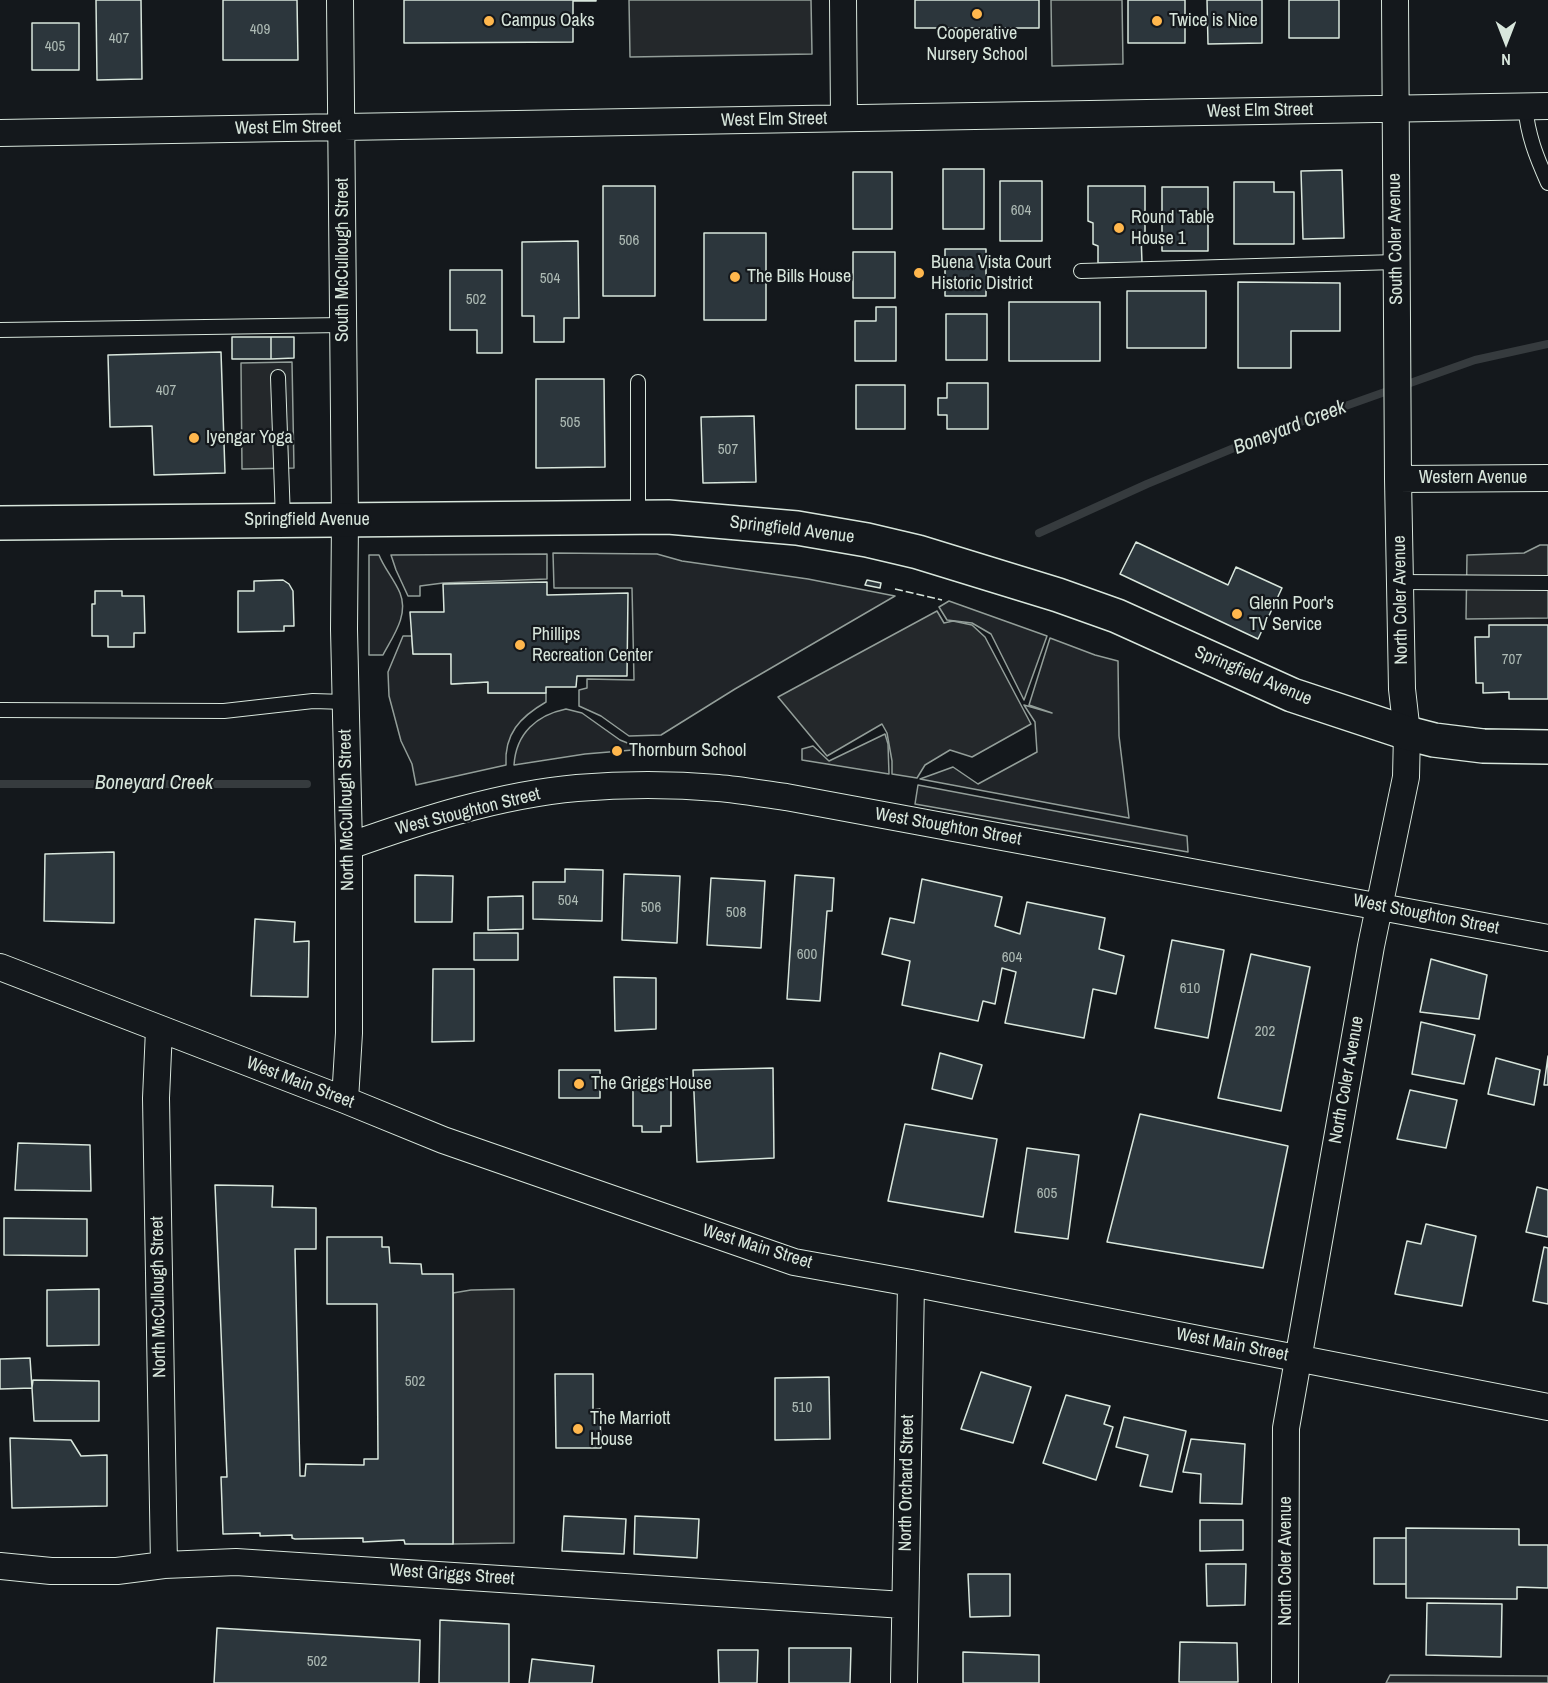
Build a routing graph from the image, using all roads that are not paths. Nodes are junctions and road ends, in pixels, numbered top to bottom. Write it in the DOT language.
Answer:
graph roads {
  1 [pos="340,0"];
  2 [pos="843,0"];
  3 [pos="1395,0"];
  4 [pos="1536,106"];
  5 [pos="1394,109"];
  6 [pos="844,118"];
  7 [pos="342,127"];
  8 [pos="0,133"];
  9 [pos="1548,183"];
  10 [pos="1396,262"];
  11 [pos="1081,271"];
  12 [pos="343,325"];
  13 [pos="0,330"];
  14 [pos="278,377"];
  15 [pos="638,382"];
  16 [pos="1548,478"];
  17 [pos="1398,479"];
  18 [pos="638,518"];
  19 [pos="282,520"];
  20 [pos="345,520"];
  21 [pos="0,523"];
  22 [pos="1401,582"];
  23 [pos="1548,583"];
  24 [pos="345,702"];
  25 [pos="0,710"];
  26 [pos="1407,733"];
  27 [pos="1548,747"];
  28 [pos="349,846"];
  29 [pos="1379,905"];
  30 [pos="1548,938"];
  31 [pos="0,967"];
  32 [pos="159,1029"];
  33 [pos="345,1100"];
  34 [pos="911,1283"];
  35 [pos="1298,1358"];
  36 [pos="1548,1407"];
  37 [pos="164,1565"];
  38 [pos="0,1566"];
  39 [pos="904,1605"];
  40 [pos="904,1683"];
  41 [pos="1285,1683"];
  1 -- 7 [label="street, South McCullough Street"];
  2 -- 6 [label="street"];
  3 -- 5 [label="street, South Coler Avenue"];
  4 -- 5 [label="street, West Elm Street"];
  4 -- 9 [label="lane"];
  5 -- 6 [label="street, West Elm Street"];
  5 -- 10 [label="street, South Coler Avenue"];
  6 -- 7 [label="street, West Elm Street"];
  7 -- 8 [label="street, West Elm Street"];
  7 -- 12 [label="street, South McCullough Street"];
  10 -- 11 [label="lane"];
  10 -- 17 [label="street, South Coler Avenue"];
  12 -- 13 [label="lane"];
  12 -- 20 [label="street, South McCullough Street"];
  14 -- 19 [label="lane"];
  15 -- 18 [label="lane"];
  16 -- 17 [label="street, Western Avenue"];
  17 -- 22 [label="street, North Coler Avenue"];
  18 -- 20 [label="street, Springfield Avenue"];
  18 -- 26 [label="street, Springfield Avenue"];
  19 -- 20 [label="street, Springfield Avenue"];
  19 -- 21 [label="street, Springfield Avenue"];
  20 -- 24 [label="street, North McCullough Street"];
  22 -- 23 [label="lane"];
  22 -- 26 [label="street, North Coler Avenue"];
  24 -- 25 [label="lane"];
  24 -- 28 [label="street, North McCullough Street"];
  26 -- 27 [label="street, Springfield Avenue"];
  26 -- 29 [label="street, North Coler Avenue"];
  28 -- 29 [label="street, West Stoughton Street"];
  28 -- 33 [label="street, North McCullough Street"];
  29 -- 30 [label="street, West Stoughton Street"];
  29 -- 35 [label="street, North Coler Avenue"];
  31 -- 32 [label="street, West Main Street"];
  32 -- 33 [label="street, West Main Street"];
  32 -- 37 [label="street, North McCullough Street"];
  33 -- 34 [label="street, West Main Street"];
  34 -- 35 [label="street, West Main Street"];
  34 -- 39 [label="street, North Orchard Street"];
  35 -- 36 [label="street, West Main Street"];
  35 -- 41 [label="street, North Coler Avenue"];
  37 -- 38 [label="street, West Griggs Street"];
  37 -- 39 [label="street, West Griggs Street"];
  39 -- 40 [label="street, North Orchard Street"];
}
